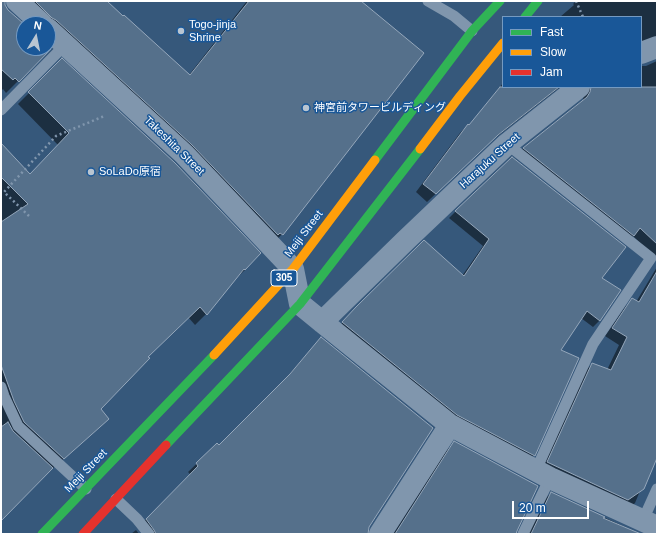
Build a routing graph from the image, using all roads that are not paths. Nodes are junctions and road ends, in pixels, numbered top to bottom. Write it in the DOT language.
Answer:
graph roads {
  1 [pos="17,1"];
  2 [pos="428,1"];
  3 [pos="500,1"];
  4 [pos="538,1"];
  5 [pos="33,16"];
  6 [pos="526,16"];
  7 [pos="472,31"];
  8 [pos="56,37"];
  9 [pos="65,45"];
  10 [pos="502,45"];
  11 [pos="657,47"];
  12 [pos="642,53"];
  13 [pos="578,88"];
  14 [pos="1,110"];
  15 [pos="507,144"];
  16 [pos="293,269"];
  17 [pos="300,304"];
  18 [pos="322,322"];
  19 [pos="1,387"];
  20 [pos="450,425"];
  21 [pos="544,474"];
  22 [pos="86,489"];
  23 [pos="657,489"];
  24 [pos="116,499"];
  25 [pos="652,527"];
  26 [pos="42,534"];
  27 [pos="83,534"];
  28 [pos="149,534"];
  29 [pos="380,534"];
  30 [pos="523,534"];
  1 -- 5 [label="street"];
  2 -- 7 [label="lane"];
  3 -- 7 [label="main road, Meiji Street / 305"];
  4 -- 6 [label="main road"];
  7 -- 16 [label="main road, Meiji Street / 305"];
  8 -- 9 [label="street, Takeshita Street"];
  9 -- 14 [label="lane"];
  9 -- 16 [label="street, Takeshita Street"];
  10 -- 17 [label="main road, 305"];
  11 -- 12 [label="street"];
  13 -- 15 [label="street, Harajuku Street"];
  15 -- 18 [label="street, Harajuku Street"];
  15 -- 21 [label="lane"];
  16 -- 17 [label="street"];
  16 -- 22 [label="main road, Meiji Street / 305"];
  17 -- 18 [label="street"];
  17 -- 24 [label="main road, 305"];
  18 -- 20 [label="street"];
  19 -- 22 [label="lane"];
  20 -- 21 [label="street"];
  20 -- 29 [label="street"];
  21 -- 25 [label="street"];
  21 -- 30 [label="lane"];
  22 -- 26 [label="main road, Meiji Street / 305"];
  23 -- 25 [label="lane"];
  24 -- 27 [label="main road, 305"];
  24 -- 28 [label="lane"];
}
